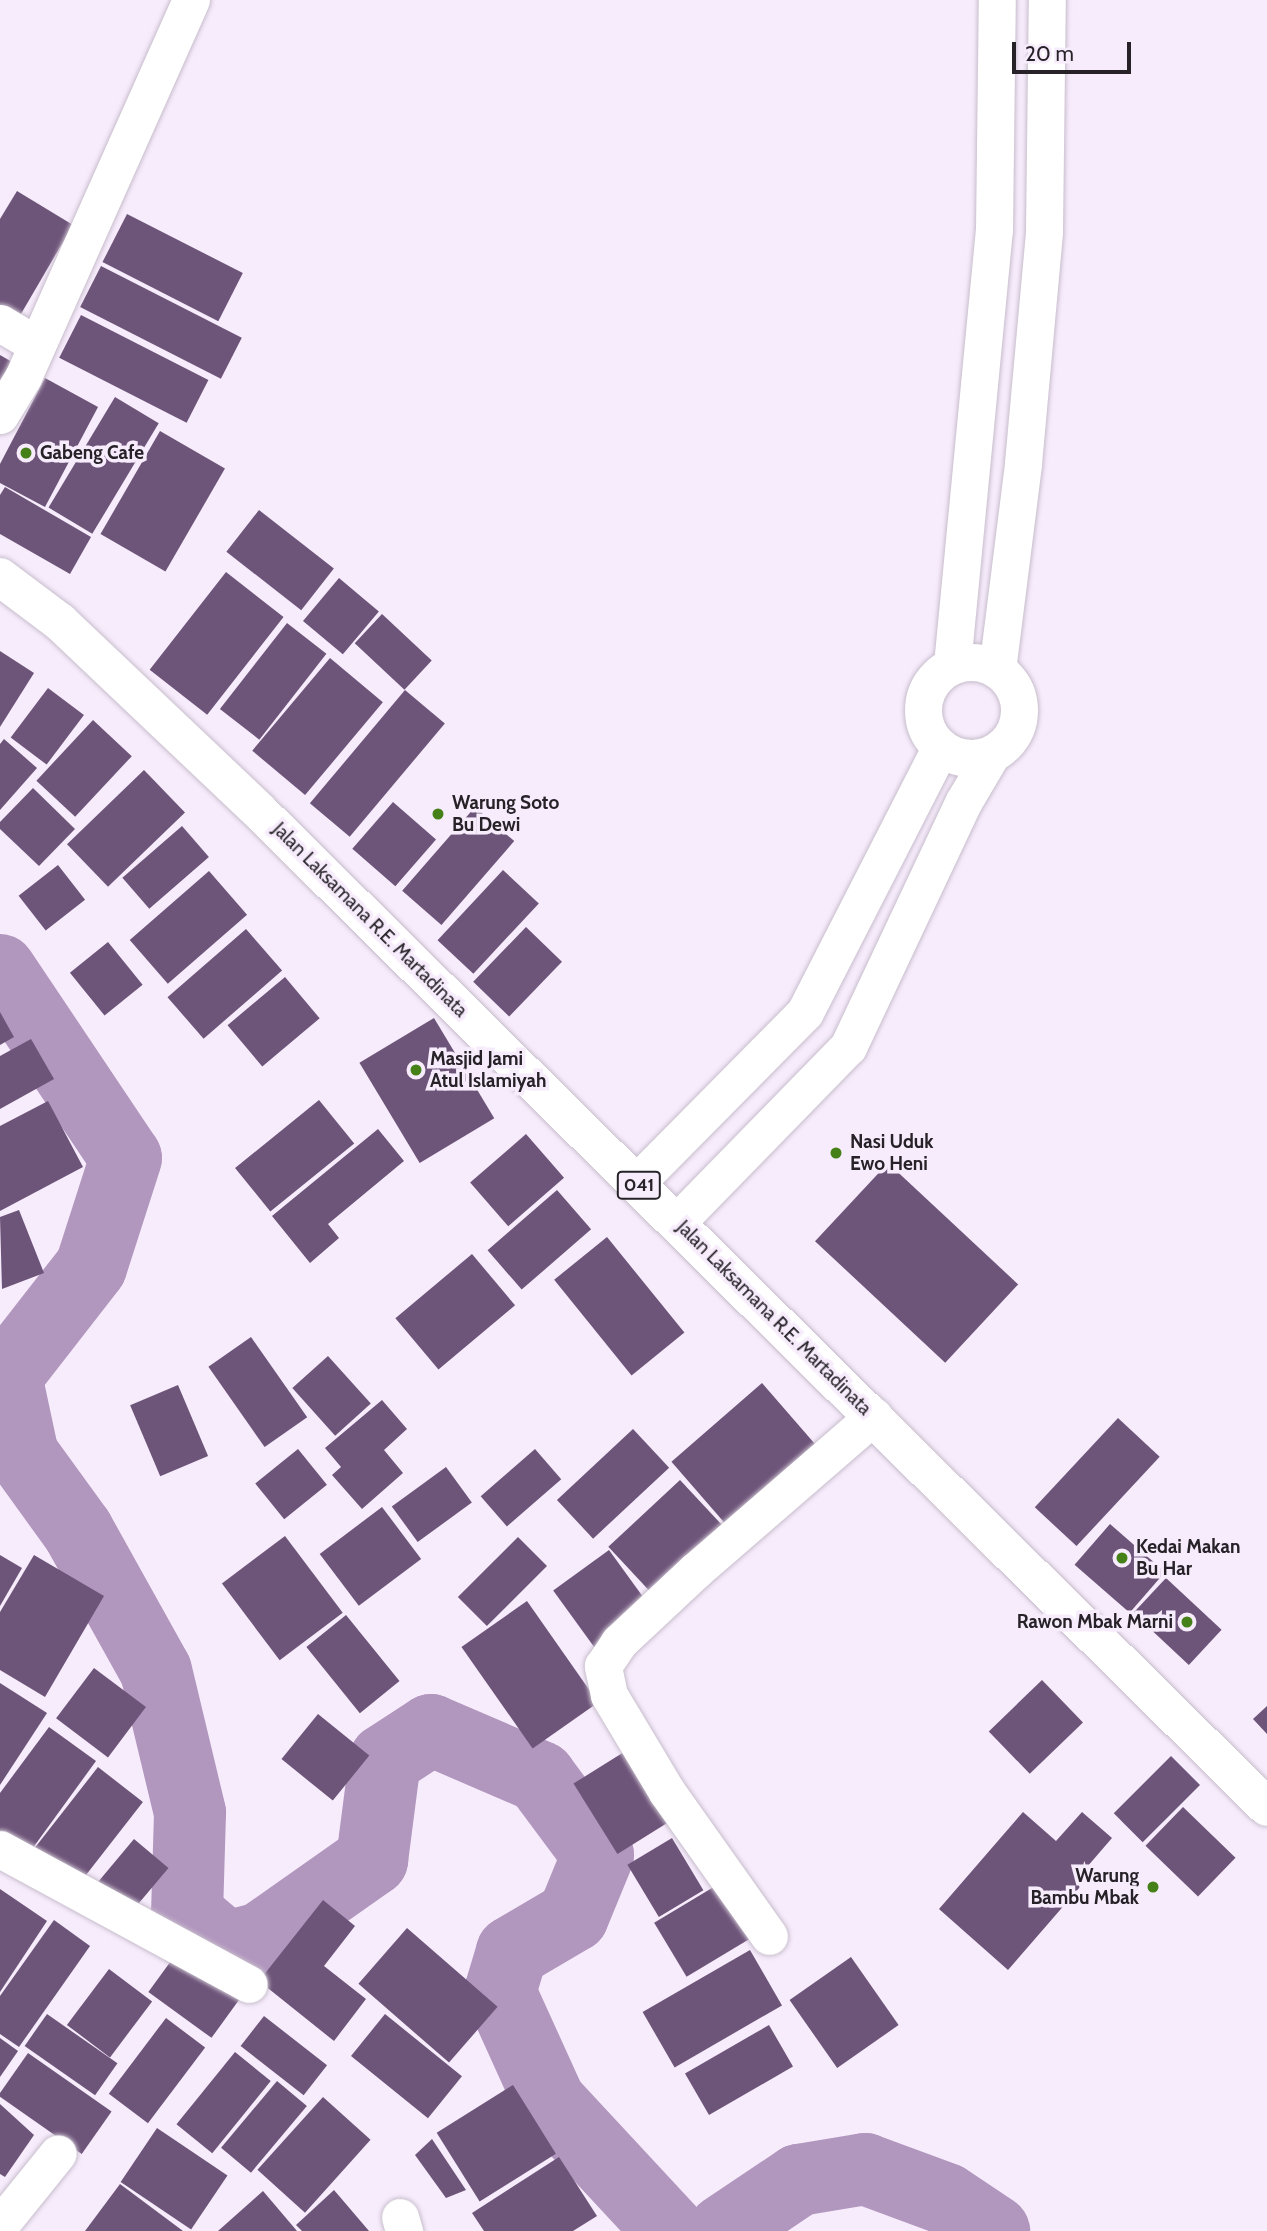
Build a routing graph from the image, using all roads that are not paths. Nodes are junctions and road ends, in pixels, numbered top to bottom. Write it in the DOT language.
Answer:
graph roads {
  1 [pos="191,0"];
  2 [pos="997,0"];
  3 [pos="1046,0"];
  4 [pos="994,230"];
  5 [pos="1044,231"];
  6 [pos="0,323"];
  7 [pos="37,345"];
  8 [pos="0,415"];
  9 [pos="0,577"];
  10 [pos="952,665"];
  11 [pos="997,670"];
  12 [pos="940,748"];
  13 [pos="991,754"];
  14 [pos="636,1183"];
  15 [pos="677,1222"];
  16 [pos="874,1416"];
  17 [pos="1267,1807"];
  18 [pos="0,1849"];
  19 [pos="769,1936"];
  20 [pos="249,1984"];
  21 [pos="58,2153"];
  22 [pos="0,2225"];
  1 -- 7 [label="street"];
  2 -- 4 [label="street"];
  3 -- 5 [label="street"];
  4 -- 5 [label="street"];
  4 -- 10 [label="street"];
  5 -- 11 [label="street"];
  6 -- 7 [label="street"];
  7 -- 8 [label="street"];
  9 -- 14 [label="main road, Jalan Laksamana R.E. Martadinata / 041"];
  10 -- 11 [label="street"];
  10 -- 12 [label="street"];
  11 -- 13 [label="street"];
  12 -- 13 [label="street"];
  12 -- 14 [label="street"];
  13 -- 15 [label="street"];
  14 -- 15 [label="main road, Jalan Laksamana R.E. Martadinata / 041"];
  15 -- 16 [label="main road, Jalan Laksamana R.E. Martadinata / 041"];
  16 -- 17 [label="main road, Jalan Laksamana R.E. Martadinata / 041"];
  16 -- 19 [label="street"];
  18 -- 20 [label="street"];
  21 -- 22 [label="street"];
}
